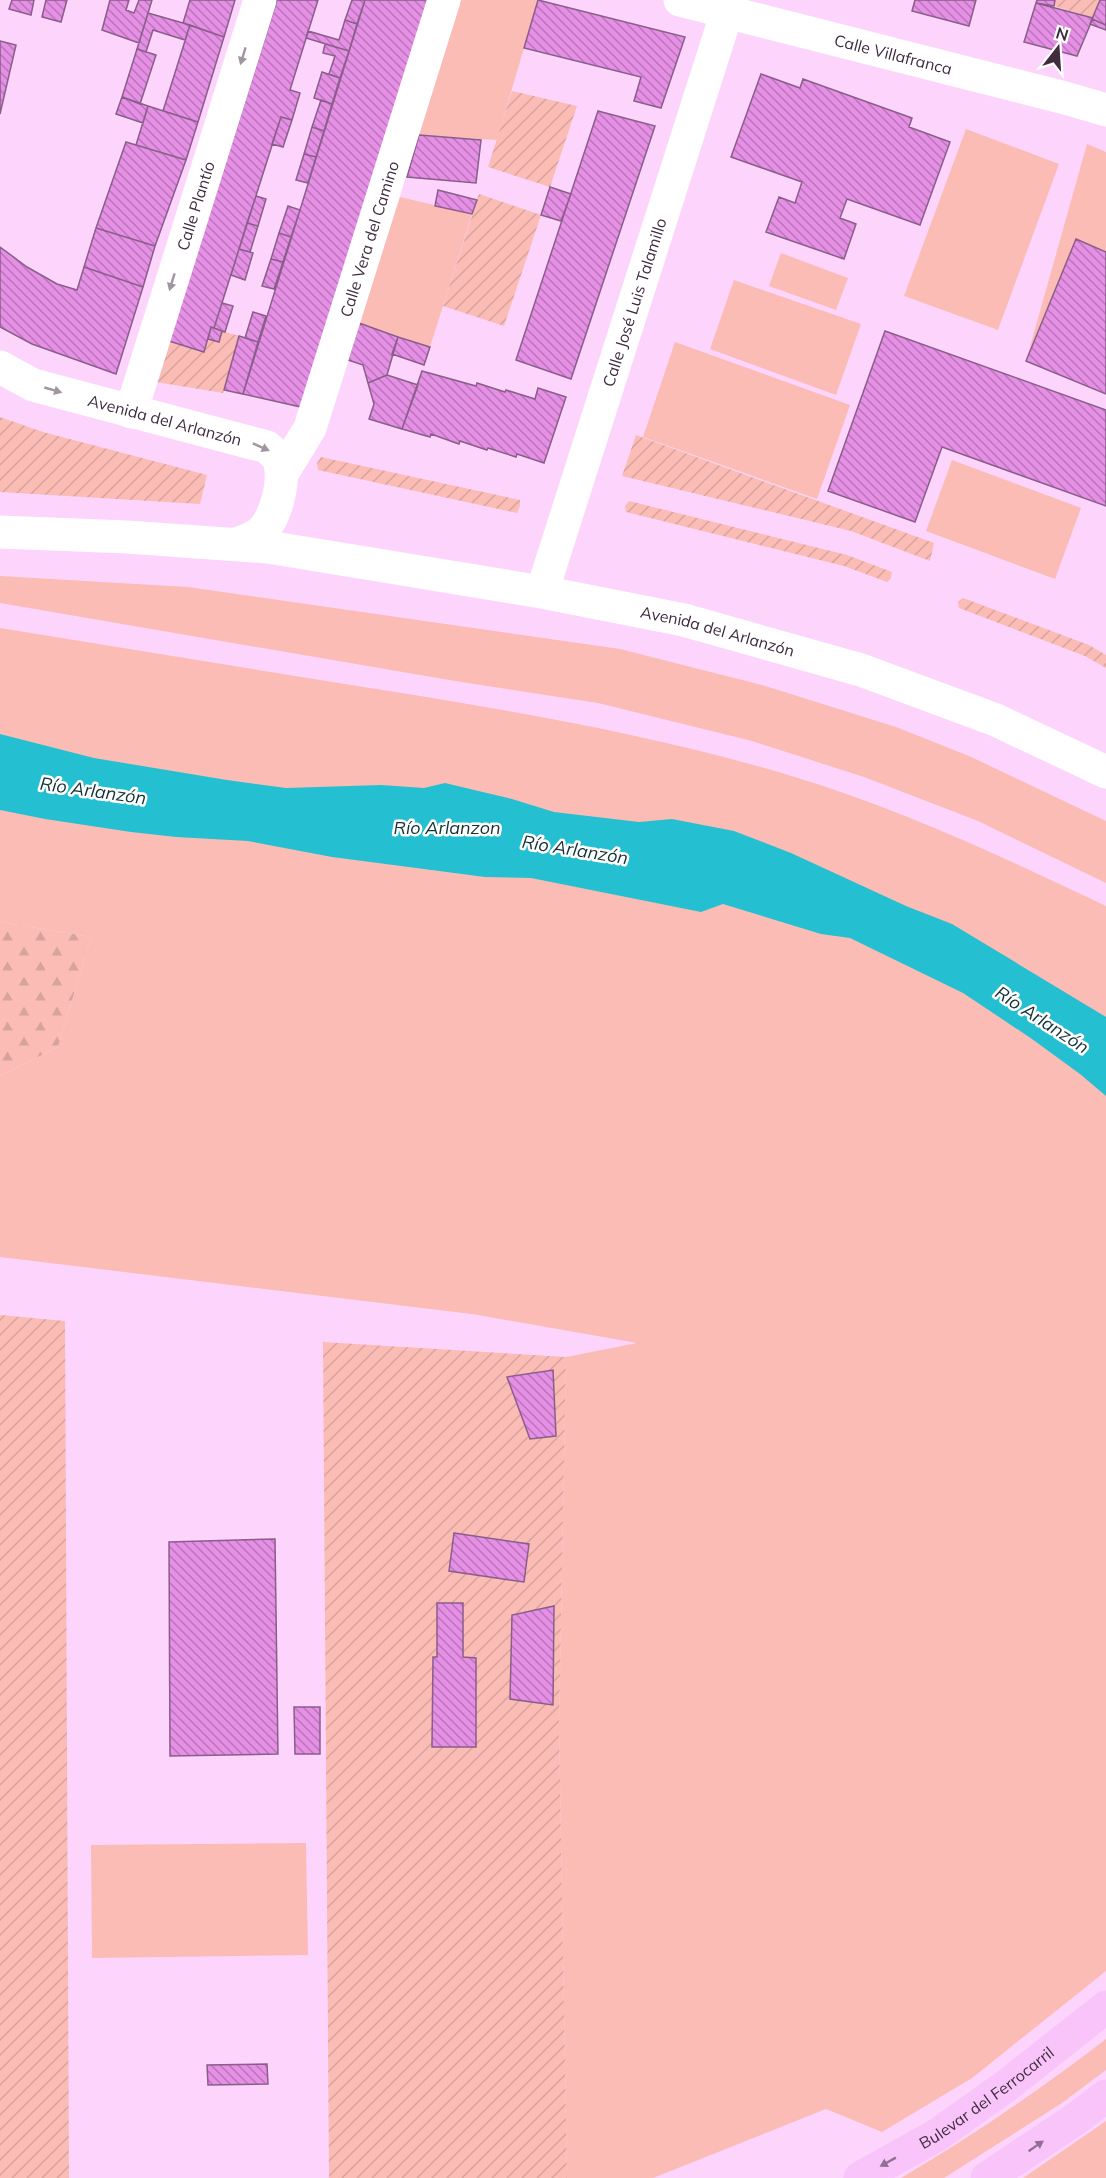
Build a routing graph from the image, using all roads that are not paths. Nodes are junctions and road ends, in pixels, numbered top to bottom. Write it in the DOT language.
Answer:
graph roads {
  1 [pos="260,0"];
  2 [pos="444,0"];
  3 [pos="681,0"];
  4 [pos="727,12"];
  5 [pos="1106,110"];
  6 [pos="0,367"];
  7 [pos="131,412"];
  8 [pos="282,474"];
  9 [pos="276,508"];
  10 [pos="0,532"];
  11 [pos="236,544"];
  12 [pos="310,554"];
  13 [pos="542,592"];
  14 [pos="1106,772"];
  15 [pos="1106,2007"];
  16 [pos="1106,2096"];
  17 [pos="860,2178"];
  18 [pos="987,2178"];
  1 -- 7 [label="street, Calle Plantío, one-way"];
  2 -- 8 [label="street, Calle Vera del Camino"];
  3 -- 4 [label="street, Calle Villafranca"];
  4 -- 5 [label="street, Calle Villafranca"];
  4 -- 13 [label="street, Calle José Luis Talamillo"];
  6 -- 7 [label="street, Avenida del Arlanzón, one-way"];
  7 -- 8 [label="street, Avenida del Arlanzón, one-way"];
  8 -- 9 [label="street, Avenida del Arlanzón"];
  9 -- 11 [label="street, Avenida del Arlanzón"];
  9 -- 12 [label="street, Avenida del Arlanzón"];
  10 -- 11 [label="street, Avenida del Arlanzón"];
  11 -- 12 [label="street, Avenida del Arlanzón"];
  12 -- 13 [label="street, Avenida del Arlanzón"];
  13 -- 14 [label="street, Avenida del Arlanzón"];
  15 -- 17 [label="main road, Bulevar del Ferrocarril, one-way"];
  18 -- 16 [label="main road, one-way"];
}
